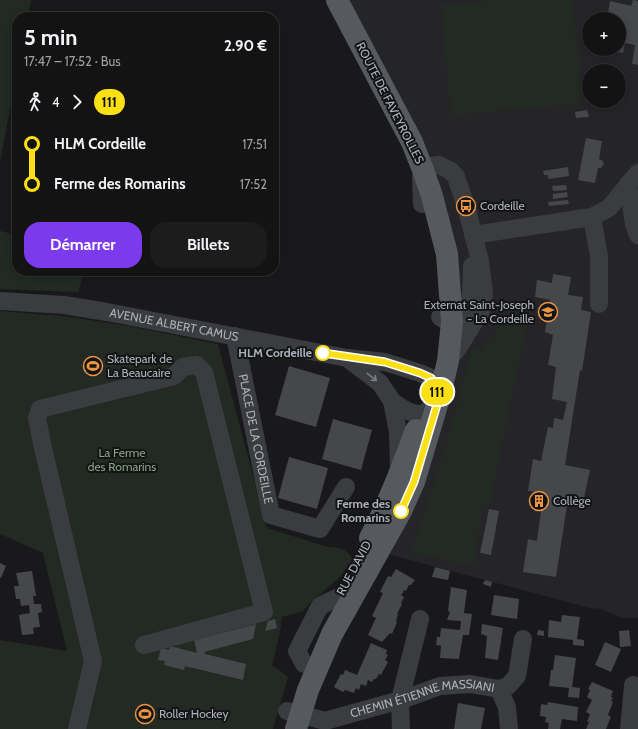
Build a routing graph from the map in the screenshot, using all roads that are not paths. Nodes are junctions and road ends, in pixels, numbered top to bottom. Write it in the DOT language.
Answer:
graph roads {
  1 [pos="327,0"];
  2 [pos="337,0"];
  3 [pos="433,168"];
  4 [pos="633,179"];
  5 [pos="422,204"];
  6 [pos="592,217"];
  7 [pos="638,235"];
  8 [pos="473,236"];
  9 [pos="471,279"];
  10 [pos="0,301"];
  11 [pos="599,304"];
  12 [pos="446,320"];
  13 [pos="236,336"];
  14 [pos="347,358"];
  15 [pos="438,366"];
  16 [pos="439,398"];
  17 [pos="392,401"];
  18 [pos="421,415"];
  19 [pos="399,477"];
  20 [pos="346,487"];
  21 [pos="420,619"];
  22 [pos="523,639"];
  23 [pos="144,646"];
  24 [pos="633,684"];
  25 [pos="499,689"];
  26 [pos="400,700"];
  27 [pos="292,721"];
  28 [pos="77,729"];
  29 [pos="401,729"];
  30 [pos="509,729"];
  31 [pos="629,729"];
  1 -- 5 [label="main road, ROUTE DE FAVEYROLLES"];
  2 -- 3 [label="main road, ROUTE DE FAVEYROLLES"];
  3 -- 5 [label="street"];
  3 -- 8 [label="street"];
  3 -- 9 [label="street"];
  3 -- 12 [label="main road, ROUTE DE FAVEYROLLES"];
  4 -- 6 [label="street"];
  4 -- 7 [label="street"];
  5 -- 12 [label="main road, ROUTE DE FAVEYROLLES"];
  6 -- 8 [label="street"];
  6 -- 11 [label="street"];
  8 -- 9 [label="street"];
  8 -- 15 [label="street"];
  9 -- 12 [label="street"];
  10 -- 13 [label="street, AVENUE ALBERT CAMUS"];
  12 -- 15 [label="main road, ROUTE DE FAVEYROLLES"];
  13 -- 14 [label="street, AVENUE ALBERT CAMUS"];
  13 -- 20 [label="street, PLACE DE LA CORDEILLE"];
  14 -- 15 [label="street, AVENUE ALBERT CAMUS"];
  14 -- 17 [label="street, AVENUE ALBERT CAMUS, one-way"];
  15 -- 16 [label="main road, ROUTE DE FAVEYROLLES"];
  15 -- 18 [label="main road, RUE DAVID"];
  16 -- 18 [label="street"];
  16 -- 27 [label="main road, RUE DAVID"];
  17 -- 18 [label="street, AVENUE ALBERT CAMUS"];
  17 -- 19 [label="street, AVENUE ALBERT CAMUS"];
  18 -- 19 [label="main road, RUE DAVID"];
  19 -- 27 [label="main road, RUE DAVID"];
  21 -- 26 [label="street"];
  22 -- 25 [label="street, CHEMIN ÉTIENNE MASSIANI"];
  23 -- 28 [label="street"];
  24 -- 31 [label="street"];
  25 -- 26 [label="street, CHEMIN ÉTIENNE MASSIANI"];
  25 -- 30 [label="street"];
  26 -- 27 [label="street, CHEMIN ÉTIENNE MASSIANI"];
  26 -- 29 [label="street"];
}
